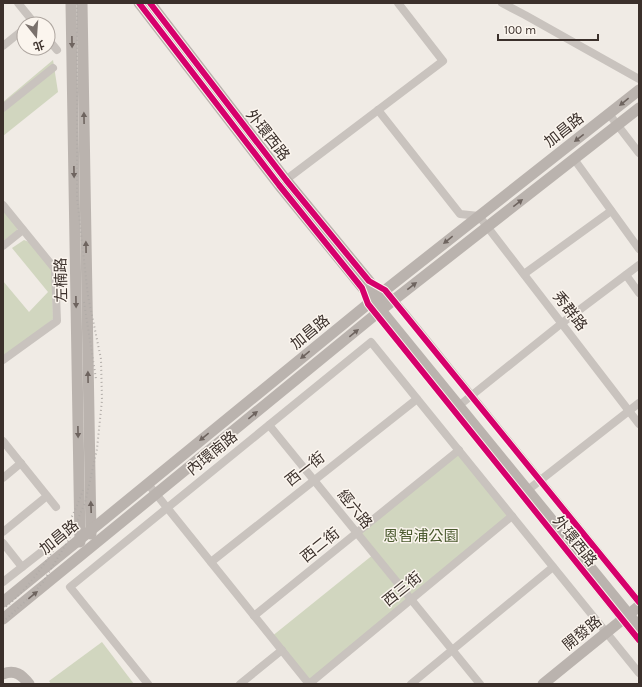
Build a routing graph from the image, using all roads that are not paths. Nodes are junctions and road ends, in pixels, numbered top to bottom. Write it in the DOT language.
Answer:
graph roads {
  1 [pos="18,3"];
  2 [pos="138,3"];
  3 [pos="150,3"];
  4 [pos="398,3"];
  5 [pos="502,3"];
  6 [pos="80,4"];
  7 [pos="28,16"];
  8 [pos="16,35"];
  9 [pos="3,46"];
  10 [pos="53,68"];
  11 [pos="639,79"];
  12 [pos="639,90"];
  13 [pos="4,103"];
  14 [pos="639,108"];
  15 [pos="378,110"];
  16 [pos="609,114"];
  17 [pos="618,125"];
  18 [pos="639,153"];
  19 [pos="574,159"];
  20 [pos="282,182"];
  21 [pos="3,205"];
  22 [pos="611,211"];
  23 [pos="479,216"];
  24 [pos="488,226"];
  25 [pos="23,230"];
  26 [pos="3,246"];
  27 [pos="639,249"];
  28 [pos="639,265"];
  29 [pos="524,274"];
  30 [pos="626,275"];
  31 [pos="639,293"];
  32 [pos="376,297"];
  33 [pos="385,308"];
  34 [pos="562,323"];
  35 [pos="3,360"];
  36 [pos="417,399"];
  37 [pos="462,403"];
  38 [pos="639,403"];
  39 [pos="629,410"];
  40 [pos="639,424"];
  41 [pos="269,425"];
  42 [pos="3,441"];
  43 [pos="459,450"];
  44 [pos="21,463"];
  45 [pos="3,478"];
  46 [pos="314,480"];
  47 [pos="148,484"];
  48 [pos="531,488"];
  49 [pos="156,494"];
  50 [pos="47,496"];
  51 [pos="56,506"];
  52 [pos="167,508"];
  53 [pos="512,516"];
  54 [pos="91,530"];
  55 [pos="3,532"];
  56 [pos="357,533"];
  57 [pos="80,538"];
  58 [pos="3,543"];
  59 [pos="49,546"];
  60 [pos="92,546"];
  61 [pos="80,556"];
  62 [pos="210,562"];
  63 [pos="22,567"];
  64 [pos="553,567"];
  65 [pos="3,582"];
  66 [pos="411,600"];
  67 [pos="3,602"];
  68 [pos="634,607"];
  69 [pos="254,616"];
  70 [pos="3,620"];
  71 [pos="639,628"];
  72 [pos="606,633"];
  73 [pos="639,640"];
  74 [pos="282,650"];
  75 [pos="452,650"];
  76 [pos="639,673"];
  77 [pos="3,674"];
  78 [pos="29,684"];
  79 [pos="148,684"];
  80 [pos="240,684"];
  81 [pos="309,684"];
  82 [pos="411,684"];
  83 [pos="480,684"];
  84 [pos="543,684"];
  1 -- 7 [label="street"];
  2 -- 20 [label="street, 外環西路"];
  3 -- 20 [label="street, 外環西路"];
  4 -- 15 [label="street"];
  5 -- 11 [label="street"];
  54 -- 6 [label="street, 左楠路, one-way"];
  6 -- 57 [label="street, 左楠路, one-way"];
  8 -- 9 [label="street"];
  10 -- 13 [label="street"];
  12 -- 16 [label="street, 加昌路, one-way"];
  14 -- 17 [label="street, 加昌路"];
  15 -- 20 [label="street"];
  15 -- 23 [label="street"];
  16 -- 17 [label="street"];
  16 -- 23 [label="street, 加昌路, one-way"];
  17 -- 18 [label="street"];
  17 -- 19 [label="street, 加昌路"];
  19 -- 22 [label="street"];
  24 -- 19 [label="street, 加昌路, one-way"];
  20 -- 32 [label="street, 外環西路"];
  21 -- 25 [label="street"];
  22 -- 27 [label="street"];
  22 -- 29 [label="street"];
  23 -- 24 [label="street, 秀群路"];
  23 -- 32 [label="street, 加昌路, one-way"];
  24 -- 29 [label="street, 秀群路"];
  33 -- 24 [label="street, 加昌路, one-way"];
  25 -- 26 [label="street"];
  25 -- 35 [label="street"];
  28 -- 30 [label="street"];
  29 -- 34 [label="street, 秀群路"];
  30 -- 31 [label="street"];
  30 -- 34 [label="street"];
  32 -- 33 [label="street, 外環西路"];
  32 -- 47 [label="street, 加昌路, one-way"];
  33 -- 37 [label="street, 外環西路"];
  33 -- 37 [label="street, 外環西路"];
  49 -- 33 [label="street, 加昌路, one-way"];
  34 -- 37 [label="street"];
  34 -- 39 [label="street, 秀群路"];
  36 -- 41 [label="street, 內環南路"];
  36 -- 43 [label="street"];
  36 -- 46 [label="street, 西一街"];
  37 -- 48 [label="street, 外環西路"];
  37 -- 48 [label="street, 外環西路"];
  38 -- 39 [label="street"];
  39 -- 40 [label="street, 秀群路"];
  39 -- 48 [label="street"];
  41 -- 46 [label="street, 經六路"];
  41 -- 52 [label="street, 內環南路"];
  42 -- 44 [label="street"];
  43 -- 53 [label="street"];
  43 -- 56 [label="street, 西二街"];
  44 -- 45 [label="street"];
  44 -- 50 [label="street"];
  46 -- 56 [label="street, 經六路"];
  46 -- 62 [label="street, 西一街"];
  47 -- 49 [label="street"];
  47 -- 54 [label="street, 加昌路"];
  48 -- 68 [label="street, 外環西路"];
  48 -- 68 [label="street, 外環西路"];
  49 -- 52 [label="street"];
  49 -- 60 [label="street, 加昌路"];
  50 -- 51 [label="street"];
  50 -- 55 [label="street"];
  52 -- 62 [label="street"];
  52 -- 79 [label="street, 內環南路"];
  53 -- 64 [label="street"];
  53 -- 66 [label="street, 西三街"];
  54 -- 57 [label="street, 加昌路"];
  54 -- 60 [label="street, 左楠路"];
  56 -- 66 [label="street, 經六路"];
  56 -- 69 [label="street, 西二街"];
  57 -- 61 [label="street, 左楠路"];
  57 -- 67 [label="street, 加昌路"];
  58 -- 63 [label="street"];
  59 -- 63 [label="street"];
  60 -- 61 [label="street, 加昌路"];
  70 -- 61 [label="street, 加昌路, one-way"];
  62 -- 69 [label="street"];
  63 -- 65 [label="street"];
  64 -- 72 [label="street"];
  64 -- 75 [label="street"];
  66 -- 75 [label="street, 經六路"];
  66 -- 81 [label="street, 西三街"];
  68 -- 71 [label="street, 外環西路"];
  68 -- 72 [label="street, 開發路"];
  68 -- 73 [label="street, 外環西路"];
  69 -- 74 [label="street"];
  72 -- 76 [label="street"];
  72 -- 84 [label="street, 開發路"];
  74 -- 80 [label="street"];
  74 -- 81 [label="street"];
  75 -- 82 [label="street"];
  75 -- 83 [label="street, 經六路"];
  77 -- 78 [label="street"];
}
